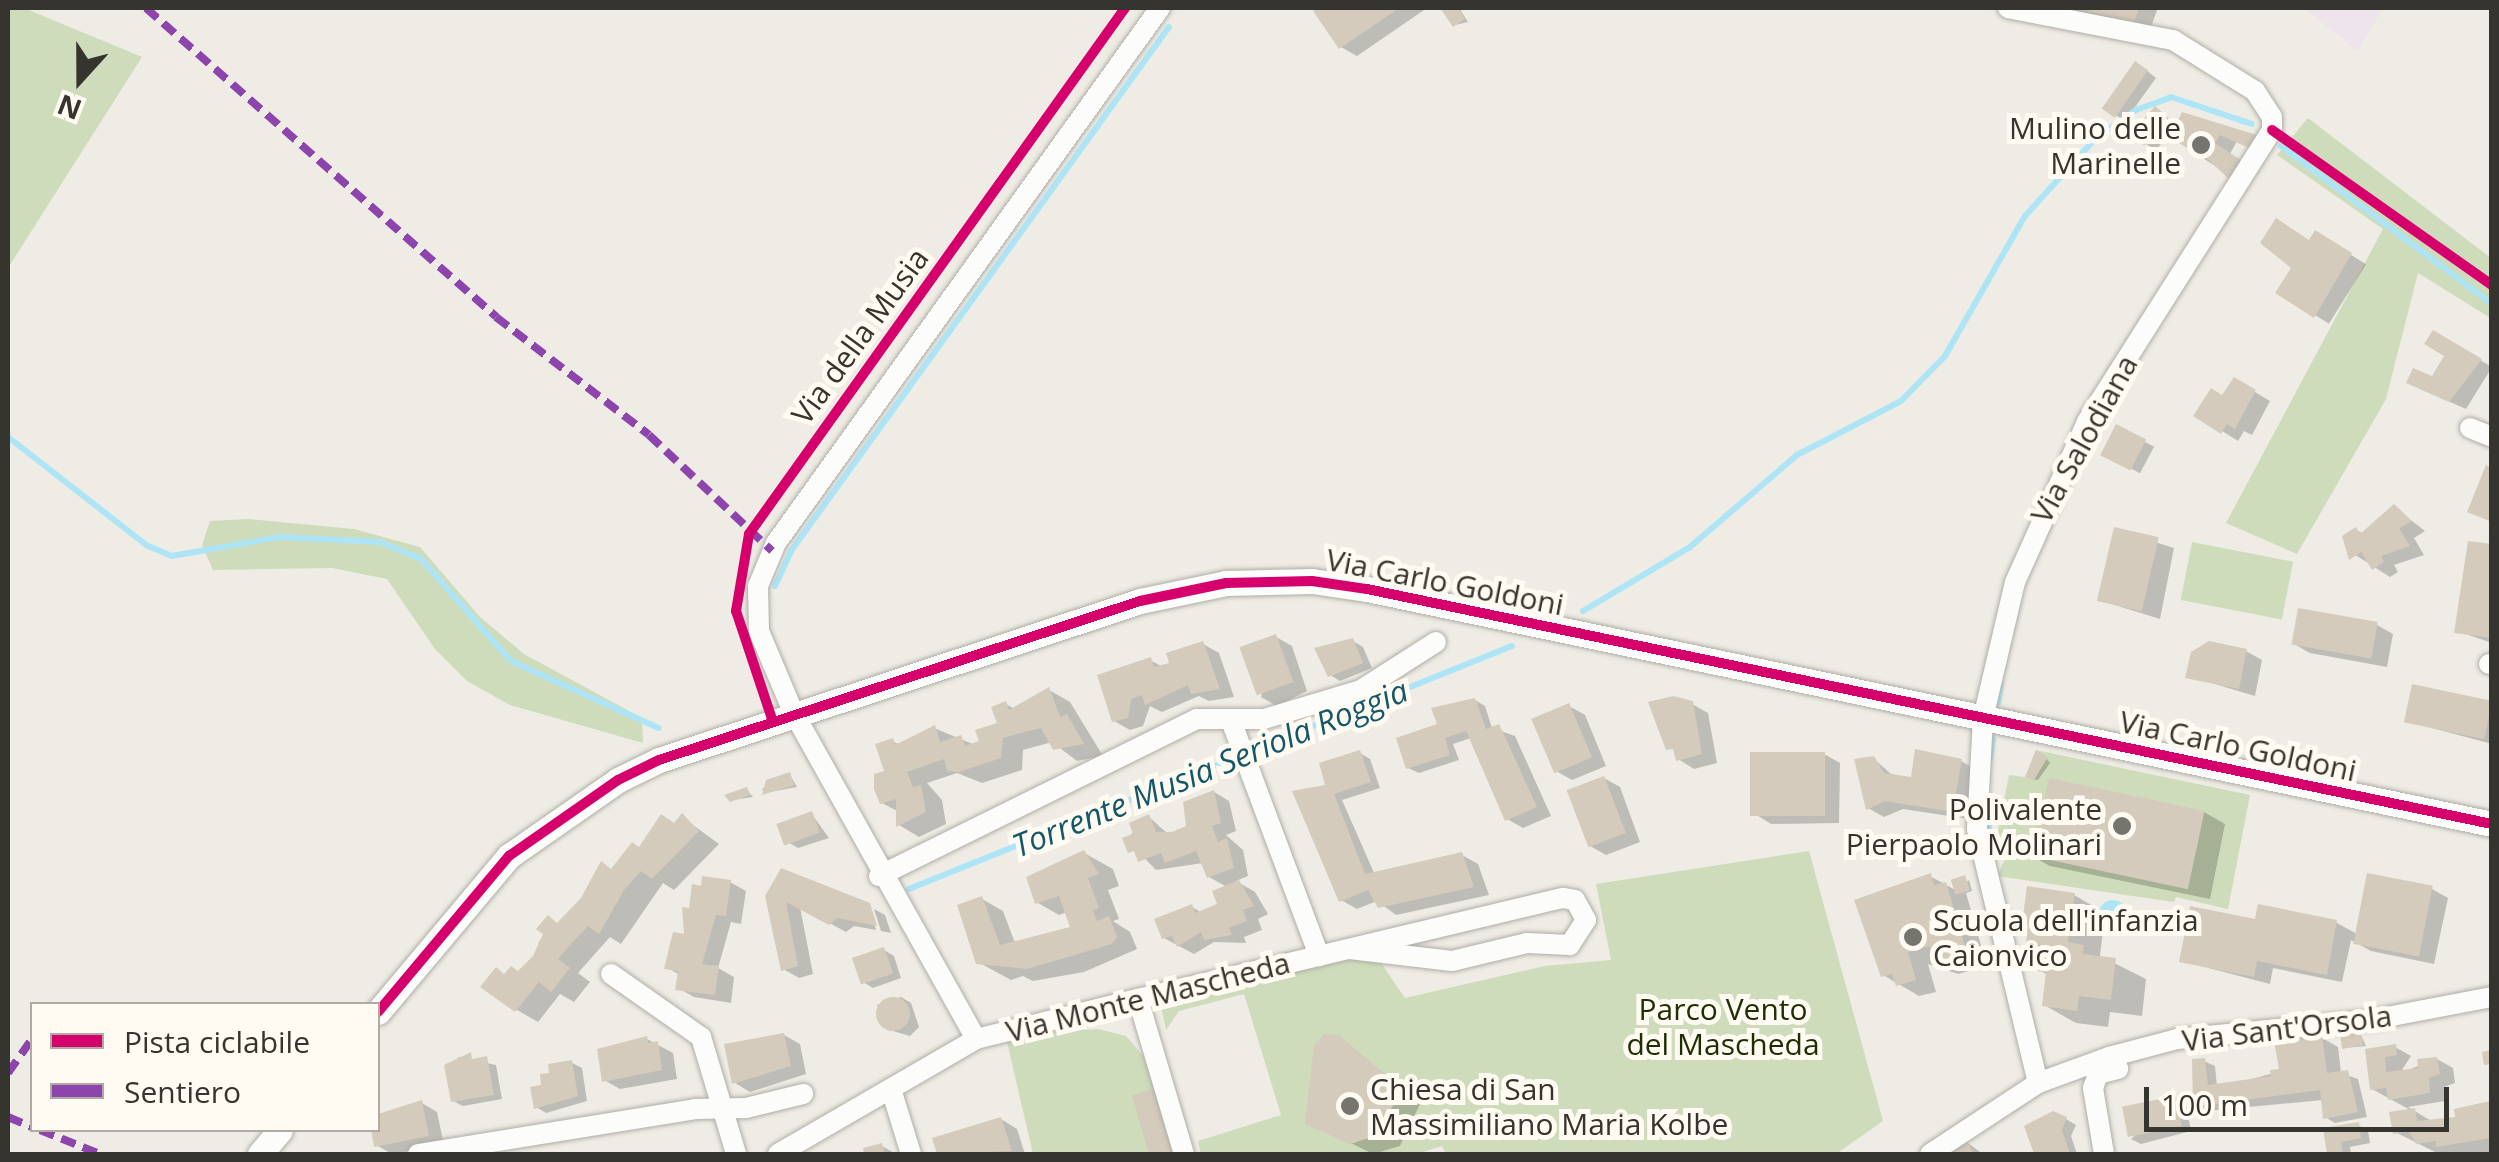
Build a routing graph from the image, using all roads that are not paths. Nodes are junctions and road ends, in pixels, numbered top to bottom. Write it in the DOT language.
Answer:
graph roads {
  1 [pos="1160,8"];
  2 [pos="2008,8"];
  3 [pos="2470,428"];
  4 [pos="2492,438"];
  5 [pos="1436,642"];
  6 [pos="794,714"];
  7 [pos="1983,718"];
  8 [pos="1232,723"];
  9 [pos="2492,824"];
  10 [pos="879,876"];
  11 [pos="1350,949"];
  12 [pos="1320,956"];
  13 [pos="611,974"];
  14 [pos="2492,997"];
  15 [pos="1138,999"];
  16 [pos="380,1010"];
  17 [pos="976,1039"];
  18 [pos="2178,1039"];
  19 [pos="2038,1083"];
  20 [pos="891,1089"];
  21 [pos="803,1094"];
  22 [pos="720,1109"];
  23 [pos="278,1132"];
  24 [pos="260,1154"];
  25 [pos="418,1154"];
  26 [pos="736,1154"];
  27 [pos="778,1154"];
  28 [pos="911,1154"];
  29 [pos="1184,1154"];
  30 [pos="1930,1154"];
  31 [pos="2104,1154"];
  1 -- 6 [label="street, Via della Musia"];
  2 -- 7 [label="street, Via Salodiana"];
  3 -- 4 [label="street"];
  5 -- 8 [label="street"];
  6 -- 7 [label="street, Via Carlo Goldoni"];
  6 -- 10 [label="street, Via della Musia"];
  6 -- 16 [label="street, Via Carlo Goldoni"];
  7 -- 9 [label="street, Via Carlo Goldoni"];
  7 -- 19 [label="street, Via Salodiana"];
  8 -- 10 [label="street"];
  8 -- 12 [label="street, Via Monte Mascheda"];
  10 -- 17 [label="street, Via della Musia"];
  11 -- 11 [label="street, Via Monte Mascheda"];
  11 -- 12 [label="street, Via Monte Mascheda"];
  12 -- 15 [label="street, Via Monte Mascheda"];
  13 -- 22 [label="street"];
  14 -- 18 [label="street, Via Sant'Orsola"];
  15 -- 17 [label="street, Via Monte Mascheda"];
  15 -- 29 [label="street"];
  17 -- 20 [label="street"];
  18 -- 19 [label="street, Via Sant'Orsola"];
  18 -- 31 [label="street"];
  19 -- 30 [label="street, Via Sant'Orsola"];
  20 -- 27 [label="street"];
  20 -- 28 [label="street"];
  21 -- 22 [label="street"];
  22 -- 25 [label="street"];
  22 -- 26 [label="street"];
  23 -- 24 [label="street"];
}
